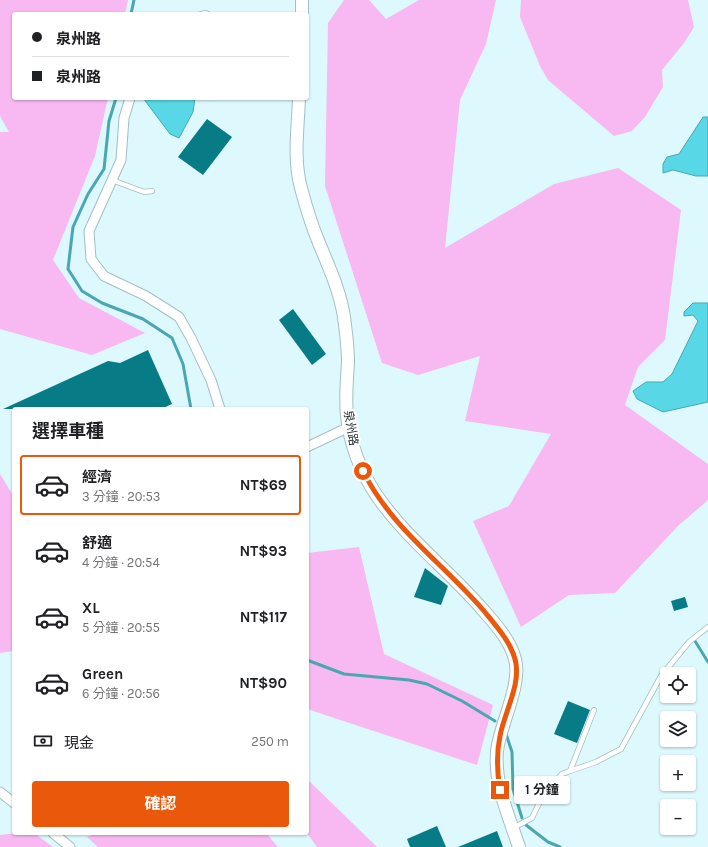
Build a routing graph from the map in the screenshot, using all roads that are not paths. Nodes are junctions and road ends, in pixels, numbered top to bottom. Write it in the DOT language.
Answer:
graph roads {
  1 [pos="302,0"];
  2 [pos="302,12"];
  3 [pos="129,100"];
  4 [pos="299,100"];
  5 [pos="112,180"];
  6 [pos="152,191"];
  7 [pos="219,407"];
  8 [pos="349,427"];
  9 [pos="309,446"];
  10 [pos="708,627"];
  11 [pos="594,710"];
  12 [pos="570,771"];
  13 [pos="0,792"];
  14 [pos="12,801"];
  15 [pos="513,828"];
  16 [pos="55,835"];
  17 [pos="70,847"];
  18 [pos="519,847"];
  1 -- 2 [label="street"];
  3 -- 5 [label="street"];
  4 -- 8 [label="street, 泉州路"];
  5 -- 6 [label="lane"];
  5 -- 7 [label="street"];
  8 -- 9 [label="street"];
  8 -- 15 [label="street, 泉州路"];
  10 -- 12 [label="lane"];
  11 -- 12 [label="lane"];
  12 -- 15 [label="lane"];
  13 -- 14 [label="street"];
  15 -- 18 [label="street, 泉州路"];
  16 -- 17 [label="street"];
}
